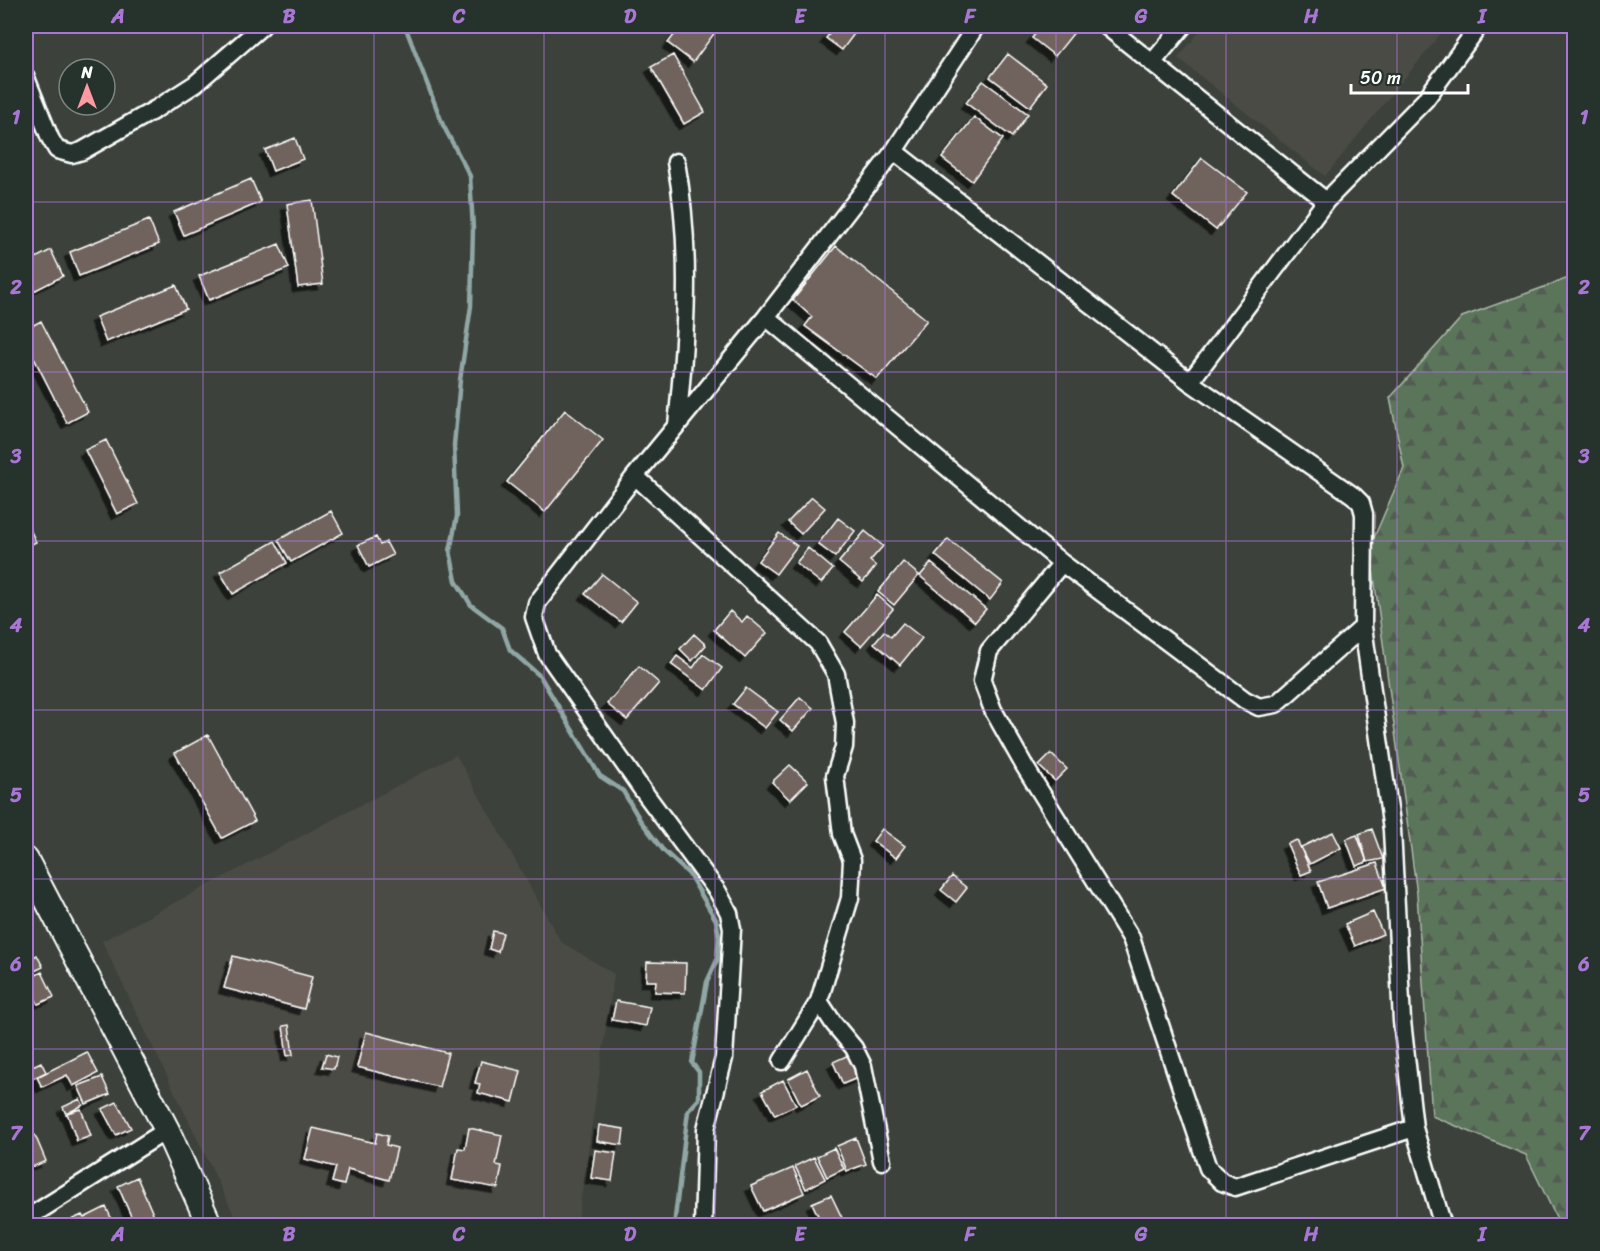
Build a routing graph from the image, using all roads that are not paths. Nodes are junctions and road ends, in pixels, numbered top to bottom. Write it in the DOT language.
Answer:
graph roads {
  1 [pos="262,26"];
  2 [pos="976,26"];
  3 [pos="1106,26"];
  4 [pos="1183,26"];
  5 [pos="1479,26"];
  6 [pos="1152,63"];
  7 [pos="26,78"];
  8 [pos="894,151"];
  9 [pos="676,162"];
  10 [pos="1326,201"];
  11 [pos="766,317"];
  12 [pos="1190,382"];
  13 [pos="677,425"];
  14 [pos="635,476"];
  15 [pos="1062,563"];
  16 [pos="1363,627"];
  17 [pos="26,860"];
  18 [pos="819,1001"];
  19 [pos="782,1061"];
  20 [pos="1414,1128"];
  21 [pos="167,1130"];
  22 [pos="882,1161"];
  23 [pos="26,1219"];
  24 [pos="210,1226"];
  25 [pos="703,1226"];
  26 [pos="1443,1226"];
  1 -- 7 [label="street"];
  2 -- 8 [label="street"];
  3 -- 6 [label="street"];
  4 -- 6 [label="street"];
  5 -- 10 [label="street"];
  6 -- 10 [label="street"];
  8 -- 11 [label="street"];
  8 -- 12 [label="street"];
  9 -- 13 [label="street"];
  10 -- 12 [label="street"];
  11 -- 13 [label="street"];
  11 -- 15 [label="street"];
  12 -- 16 [label="street"];
  13 -- 14 [label="street"];
  14 -- 18 [label="street"];
  14 -- 25 [label="street"];
  15 -- 16 [label="street"];
  15 -- 20 [label="street"];
  16 -- 20 [label="street"];
  17 -- 21 [label="main road"];
  18 -- 19 [label="street"];
  18 -- 22 [label="street"];
  20 -- 26 [label="street"];
  21 -- 23 [label="street"];
  21 -- 24 [label="main road"];
}
